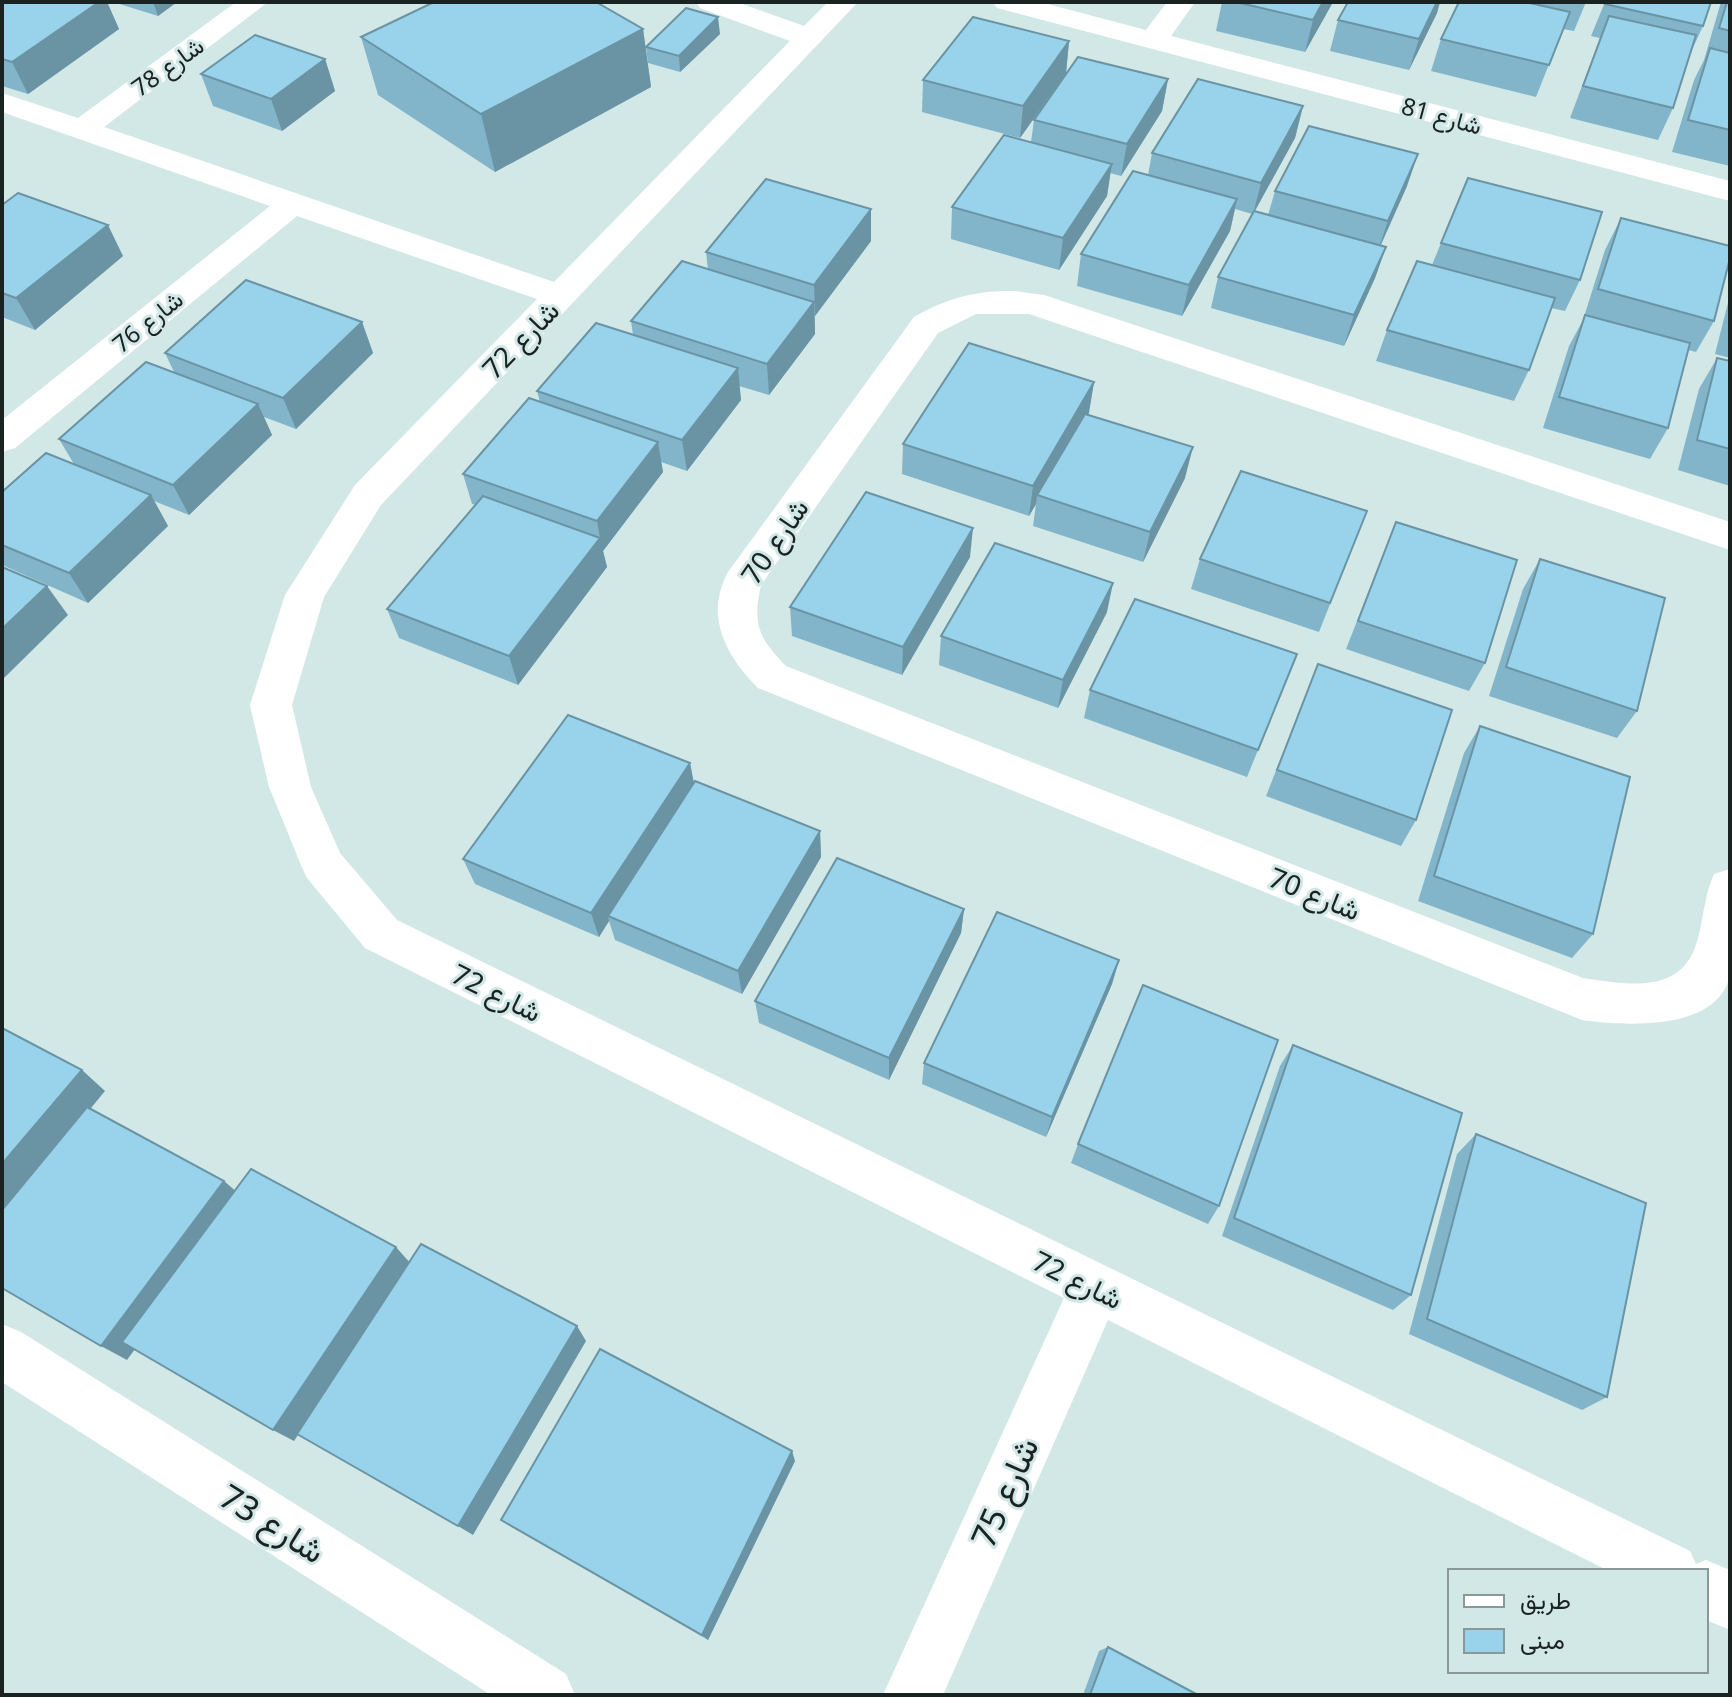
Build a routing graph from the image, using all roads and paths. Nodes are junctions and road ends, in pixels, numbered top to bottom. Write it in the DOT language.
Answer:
graph roads {
  1 [pos="254,2"];
  2 [pos="710,2"];
  3 [pos="844,2"];
  4 [pos="1007,2"];
  5 [pos="1181,2"];
  6 [pos="804,3"];
  7 [pos="810,38"];
  8 [pos="1154,39"];
  9 [pos="2,102"];
  10 [pos="81,130"];
  11 [pos="1730,191"];
  12 [pos="293,203"];
  13 [pos="561,296"];
  14 [pos="2,439"];
  15 [pos="1730,536"];
  16 [pos="1730,888"];
  17 [pos="1095,1288"];
  18 [pos="2,1351"];
  19 [pos="1666,1569"];
  20 [pos="1708,1590"];
  21 [pos="1730,1601"];
  22 [pos="545,1695"];
  23 [pos="913,1695"];
  1 -- 10 [label="street, شارع 78"];
  2 -- 7 [label="street"];
  3 -- 6 [label="street"];
  3 -- 7 [label="street, شارع 72"];
  4 -- 8 [label="street, شارع 81"];
  5 -- 8 [label="street"];
  7 -- 13 [label="street, شارع 72"];
  8 -- 11 [label="street, شارع 81"];
  9 -- 10 [label="street"];
  10 -- 12 [label="street"];
  12 -- 13 [label="street"];
  12 -- 14 [label="street, شارع 76"];
  13 -- 17 [label="street, شارع 72"];
  15 -- 16 [label="street, شارع 70"];
  17 -- 19 [label="street, شارع 72"];
  17 -- 23 [label="street, شارع 75"];
  18 -- 22 [label="street, شارع 73"];
  20 -- 21 [label="street"];
}
